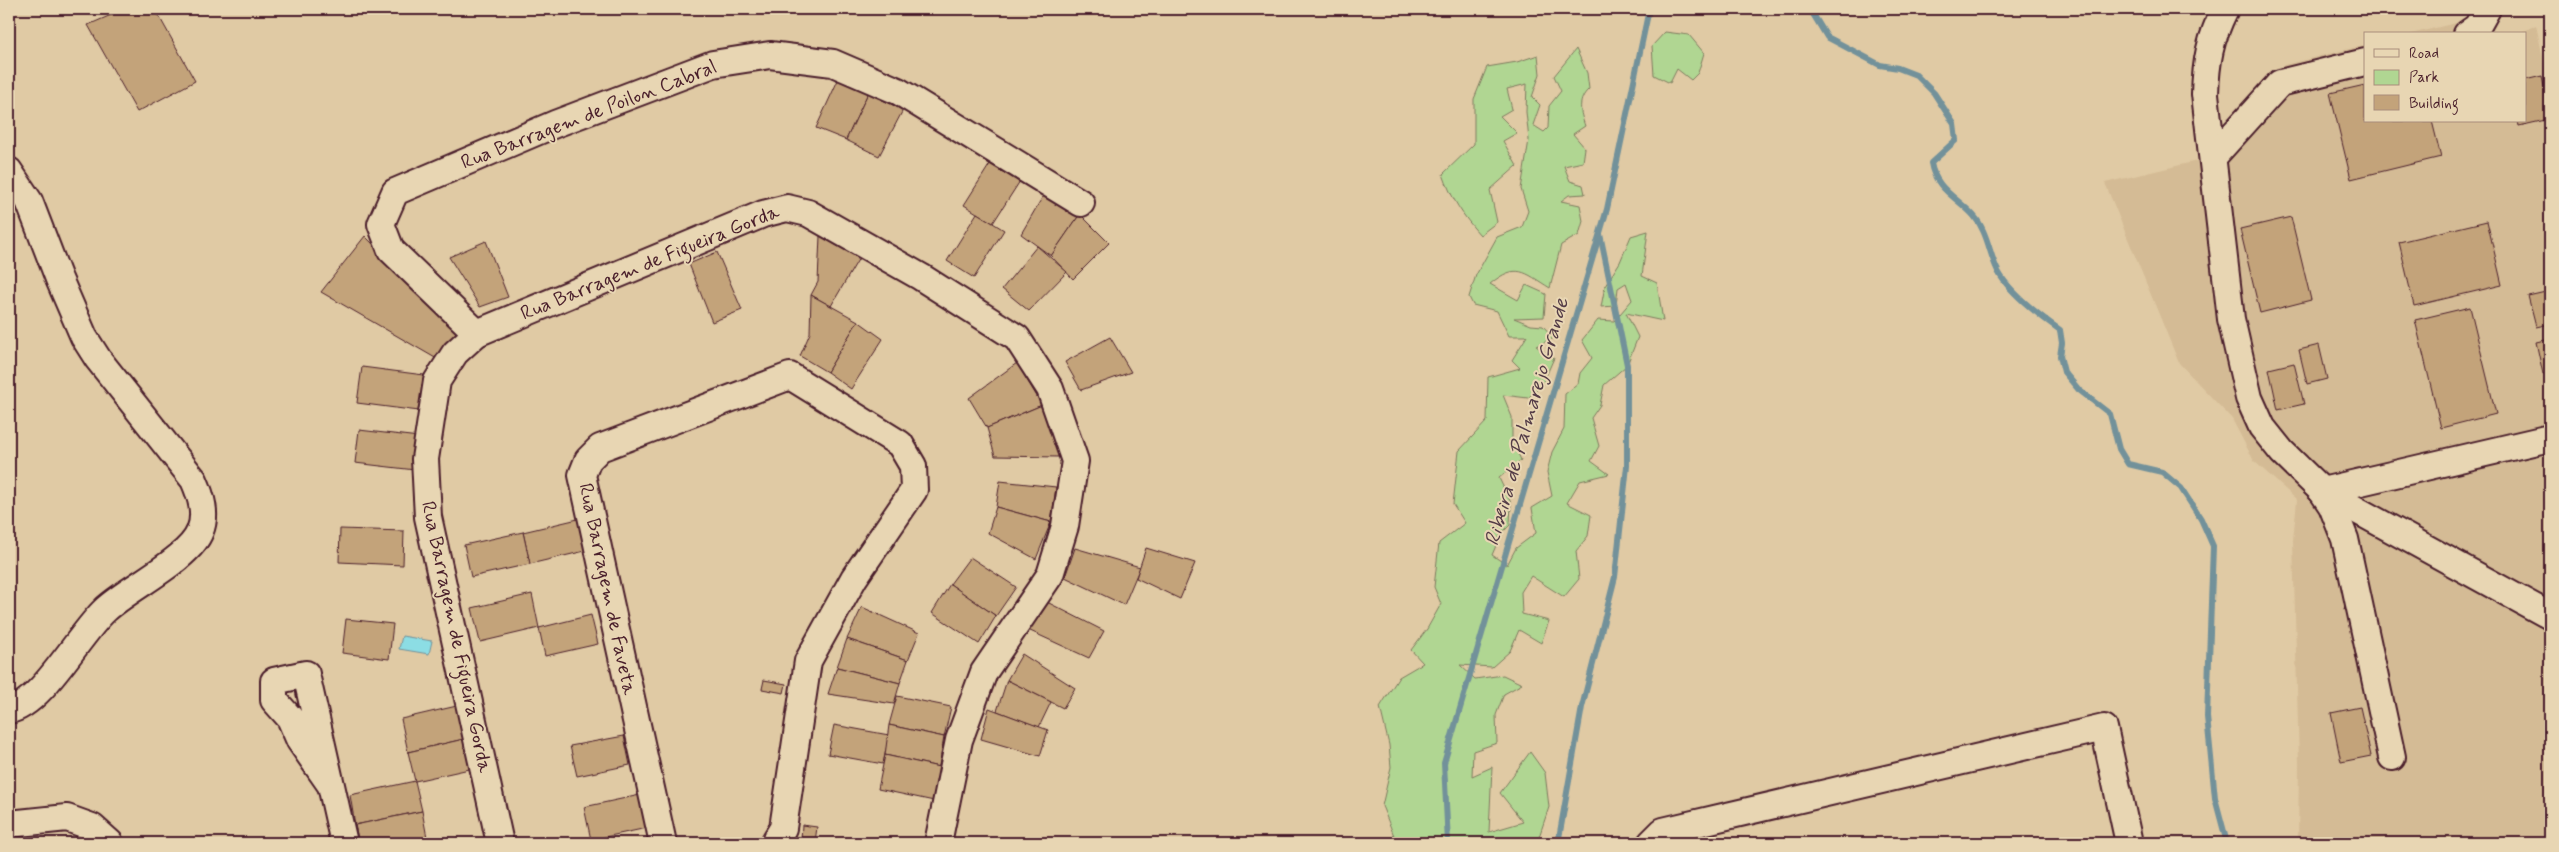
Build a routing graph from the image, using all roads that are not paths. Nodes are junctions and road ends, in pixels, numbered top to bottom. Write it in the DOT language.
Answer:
graph roads {
  1 [pos="2225,9"];
  2 [pos="2487,9"];
  3 [pos="2470,32"];
  4 [pos="2364,62"];
  5 [pos="2214,156"];
  6 [pos="9,171"];
  7 [pos="1082,203"];
  8 [pos="477,333"];
  9 [pos="2550,438"];
  10 [pos="2322,491"];
  11 [pos="2550,616"];
  12 [pos="9,710"];
  13 [pos="2392,757"];
  14 [pos="330,784"];
  15 [pos="9,824"];
  16 [pos="110,843"];
  17 [pos="344,843"];
  18 [pos="500,843"];
  19 [pos="663,843"];
  20 [pos="774,843"];
  21 [pos="938,843"];
  22 [pos="1651,843"];
  23 [pos="2129,843"];
  1 -- 5 [label="street"];
  2 -- 3 [label="street"];
  4 -- 5 [label="street"];
  5 -- 10 [label="street"];
  6 -- 12 [label="street"];
  7 -- 8 [label="street, Rua Barragem de Poilon Cabral"];
  8 -- 18 [label="street, Rua Barragem de Figueira Gorda"];
  8 -- 21 [label="street, Rua Barragem de Figueira Gorda"];
  9 -- 10 [label="street"];
  10 -- 11 [label="street"];
  10 -- 13 [label="street"];
  14 -- 17 [label="street"];
  15 -- 16 [label="street"];
  19 -- 20 [label="street, Rua Barragem de Faveta"];
  22 -- 23 [label="street"];
}
